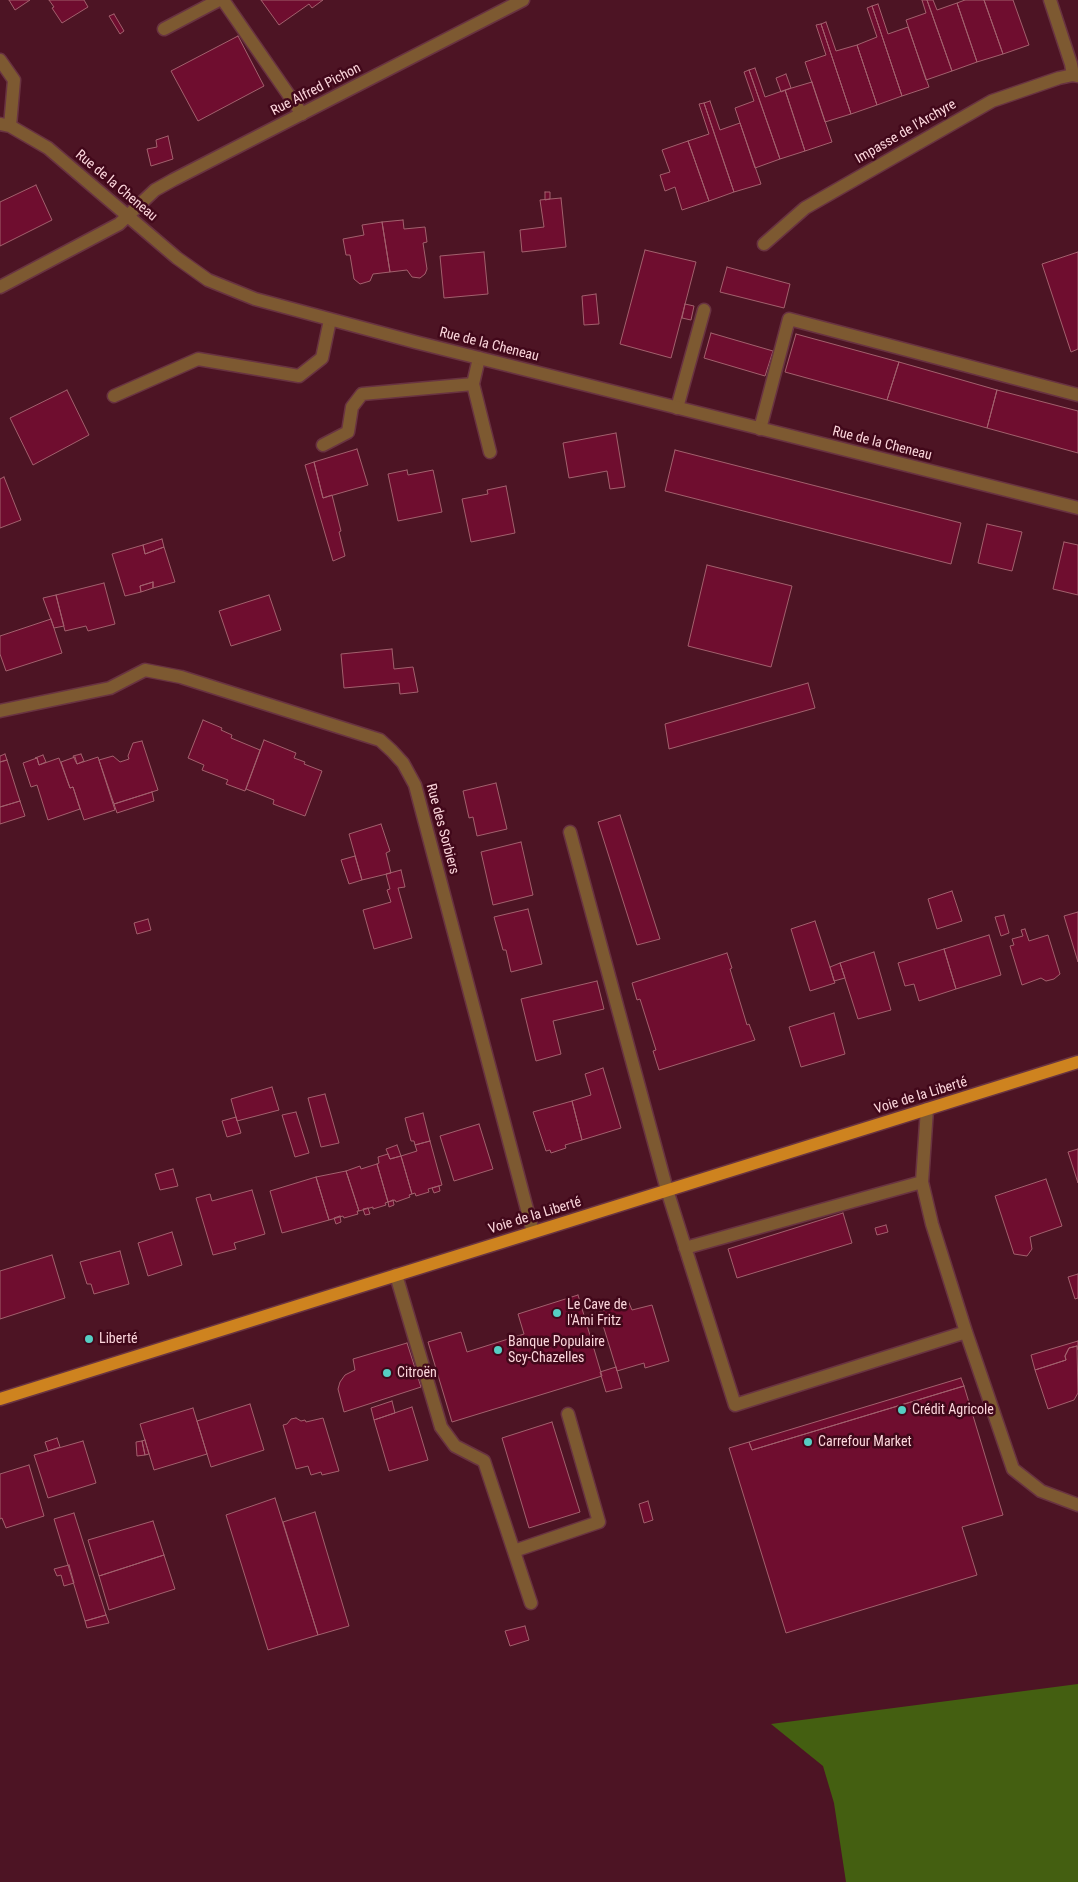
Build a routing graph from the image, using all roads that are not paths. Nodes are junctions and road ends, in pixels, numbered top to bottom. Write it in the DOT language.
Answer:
graph roads {
  1 [pos="219,0"];
  2 [pos="223,0"];
  3 [pos="523,0"];
  4 [pos="1050,0"];
  5 [pos="164,29"];
  6 [pos="0,60"];
  7 [pos="1076,75"];
  8 [pos="302,114"];
  9 [pos="5,125"];
  10 [pos="129,215"];
  11 [pos="764,244"];
  12 [pos="0,287"];
  13 [pos="704,310"];
  14 [pos="330,320"];
  15 [pos="479,358"];
  16 [pos="473,384"];
  17 [pos="1078,395"];
  18 [pos="114,396"];
  19 [pos="677,408"];
  20 [pos="760,429"];
  21 [pos="323,445"];
  22 [pos="490,452"];
  23 [pos="1078,508"];
  24 [pos="0,711"];
  25 [pos="570,832"];
  26 [pos="1078,1062"];
  27 [pos="927,1109"];
  28 [pos="922,1182"];
  29 [pos="667,1190"];
  30 [pos="533,1232"];
  31 [pos="685,1248"];
  32 [pos="396,1275"];
  33 [pos="966,1332"];
  34 [pos="0,1399"];
  35 [pos="568,1414"];
  36 [pos="1078,1505"];
  37 [pos="514,1551"];
  38 [pos="531,1603"];
  1 -- 5 [label="street"];
  2 -- 8 [label="street"];
  3 -- 8 [label="street, Rue Alfred Pichon"];
  4 -- 7 [label="street"];
  6 -- 9 [label="street, Rue de la Cheneau"];
  7 -- 11 [label="street, Impasse de l'Archyre"];
  8 -- 10 [label="street, Rue Alfred Pichon"];
  9 -- 10 [label="street, Rue de la Cheneau"];
  10 -- 12 [label="street, Rue Alfred Pichon"];
  10 -- 14 [label="street, Rue de la Cheneau"];
  13 -- 19 [label="street"];
  14 -- 15 [label="street, Rue de la Cheneau"];
  14 -- 18 [label="street"];
  15 -- 16 [label="street"];
  15 -- 19 [label="street, Rue de la Cheneau"];
  16 -- 21 [label="street"];
  16 -- 22 [label="street"];
  17 -- 20 [label="street"];
  19 -- 20 [label="street, Rue de la Cheneau"];
  20 -- 23 [label="street, Rue de la Cheneau"];
  24 -- 30 [label="street, Rue des Sorbiers"];
  25 -- 29 [label="street"];
  26 -- 27 [label="main road, Voie de la Liberté"];
  27 -- 28 [label="street"];
  27 -- 29 [label="main road, Voie de la Liberté"];
  28 -- 31 [label="street"];
  28 -- 33 [label="street"];
  29 -- 30 [label="main road, Voie de la Liberté"];
  29 -- 31 [label="street"];
  30 -- 32 [label="main road, Voie de la Liberté"];
  31 -- 33 [label="street"];
  32 -- 34 [label="main road, Voie de la Liberté"];
  32 -- 37 [label="street"];
  33 -- 36 [label="street"];
  35 -- 37 [label="street"];
  37 -- 38 [label="street"];
}
